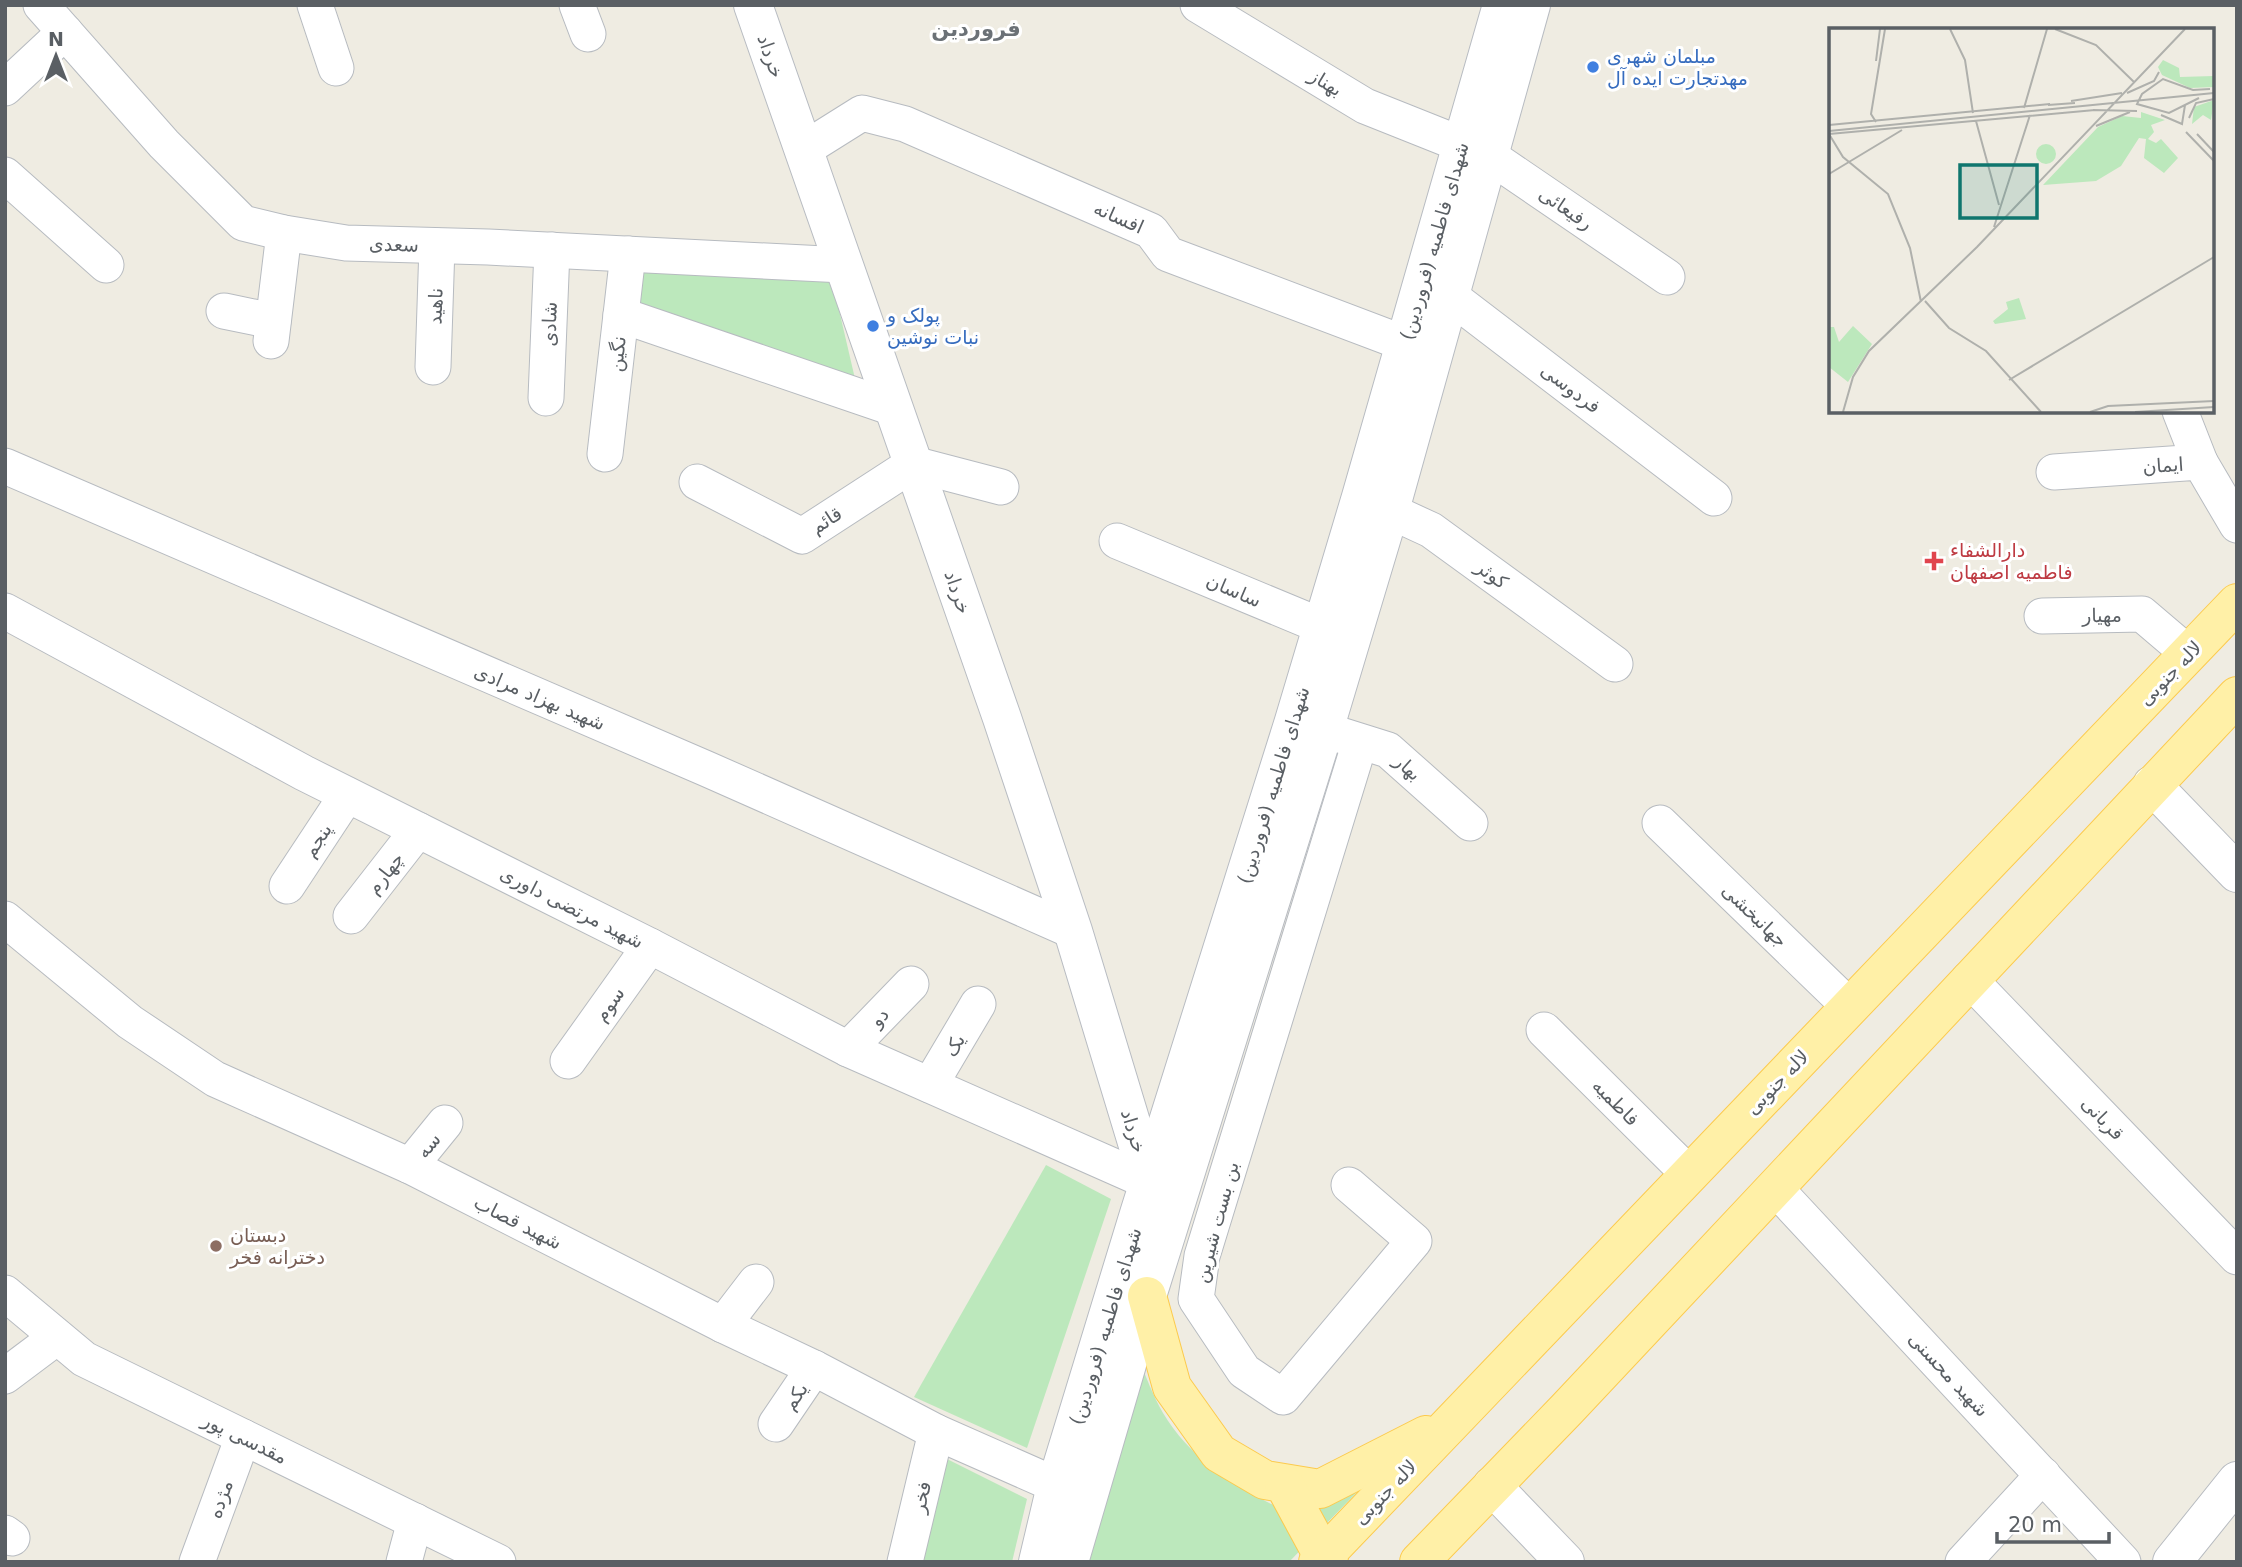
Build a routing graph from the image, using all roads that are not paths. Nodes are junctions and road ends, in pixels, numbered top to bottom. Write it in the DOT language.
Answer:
graph roads {
  1 [pos="41,5"];
  2 [pos="315,5"];
  3 [pos="753,5"];
  4 [pos="1198,5"];
  5 [pos="1502,5"];
  6 [pos="1531,5"];
  7 [pos="65,32"];
  8 [pos="336,68"];
  9 [pos="5,88"];
  10 [pos="803,150"];
  11 [pos="1475,150"];
  12 [pos="5,175"];
  13 [pos="284,233"];
  14 [pos="437,246"];
  15 [pos="552,250"];
  16 [pos="628,254"];
  17 [pos="106,265"];
  18 [pos="844,265"];
  19 [pos="1667,276"];
  20 [pos="1437,290"];
  21 [pos="224,311"];
  22 [pos="621,315"];
  23 [pos="1420,349"];
  24 [pos="432,367"];
  25 [pos="546,398"];
  26 [pos="893,408"];
  27 [pos="2181,413"];
  28 [pos="605,454"];
  29 [pos="2200,462"];
  30 [pos="913,464"];
  31 [pos="5,466"];
  32 [pos="2054,472"];
  33 [pos="697,482"];
  34 [pos="1001,487"];
  35 [pos="1714,498"];
  36 [pos="1375,504"];
  37 [pos="2237,525"];
  38 [pos="1117,541"];
  39 [pos="2237,603"];
  40 [pos="5,611"];
  41 [pos="2042,616"];
  42 [pos="1336,633"];
  43 [pos="2189,654"];
  44 [pos="1615,664"];
  45 [pos="2237,696"];
  46 [pos="1309,725"];
  47 [pos="1360,742"];
  48 [pos="2152,785"];
  49 [pos="347,795"];
  50 [pos="1470,823"];
  51 [pos="1660,823"];
  52 [pos="418,830"];
  53 [pos="2237,873"];
  54 [pos="287,886"];
  55 [pos="351,916"];
  56 [pos="5,919"];
  57 [pos="1073,931"];
  58 [pos="650,946"];
  59 [pos="1969,979"];
  60 [pos="911,984"];
  61 [pos="978,1004"];
  62 [pos="1850,1007"];
  63 [pos="1544,1030"];
  64 [pos="848,1049"];
  65 [pos="568,1061"];
  66 [pos="930,1085"];
  67 [pos="445,1124"];
  68 [pos="410,1166"];
  69 [pos="1689,1174"];
  70 [pos="1149,1182"];
  71 [pos="1349,1185"];
  72 [pos="1775,1188"];
  73 [pos="2237,1257"];
  74 [pos="756,1283"];
  75 [pos="5,1293"];
  76 [pos="1147,1296"];
  77 [pos="723,1325"];
  78 [pos="57,1336"];
  79 [pos="814,1368"];
  80 [pos="5,1376"];
  81 [pos="1452,1422"];
  82 [pos="776,1424"];
  83 [pos="936,1432"];
  84 [pos="243,1437"];
  85 [pos="2043,1475"];
  86 [pos="2237,1481"];
  87 [pos="1284,1484"];
  88 [pos="1492,1486"];
  89 [pos="1071,1492"];
  90 [pos="415,1521"];
  91 [pos="1323,1560"];
  92 [pos="197,1562"];
  93 [pos="404,1562"];
  94 [pos="498,1562"];
  95 [pos="905,1562"];
  96 [pos="1038,1562"];
  97 [pos="1069,1562"];
  98 [pos="1419,1562"];
  99 [pos="1565,1562"];
  100 [pos="1963,1562"];
  101 [pos="2123,1562"];
  102 [pos="2172,1562"];
  1 -- 7 [label="street, سعدی"];
  2 -- 8 [label="street"];
  3 -- 10 [label="main road, خرداد"];
  4 -- 11 [label="street, بهناز"];
  5 -- 11 [label="main road, شهدای فاطمیه (فروردین)"];
  6 -- 11 [label="main road, شهدای فاطمیه (فروردین)"];
  7 -- 9 [label="street"];
  7 -- 13 [label="street, سعدی"];
  10 -- 18 [label="main road, خرداد"];
  10 -- 23 [label="street, افسانه"];
  11 -- 19 [label="street, رفیعائی"];
  11 -- 20 [label="main road, شهدای فاطمیه (فروردین)"];
  12 -- 17 [label="street"];
  13 -- 14 [label="street, سعدی"];
  13 -- 21 [label="street"];
  14 -- 15 [label="street, سعدی"];
  14 -- 24 [label="street, ناهید"];
  15 -- 16 [label="street, سعدی"];
  15 -- 25 [label="street, شادی"];
  16 -- 18 [label="street, سعدی"];
  16 -- 22 [label="street, نگین"];
  18 -- 26 [label="main road, خرداد"];
  20 -- 23 [label="main road, شهدای فاطمیه (فروردین)"];
  20 -- 35 [label="street, فردوسی"];
  22 -- 26 [label="street"];
  22 -- 28 [label="street, نگین"];
  23 -- 36 [label="main road, شهدای فاطمیه (فروردین)"];
  26 -- 30 [label="main road, خرداد"];
  27 -- 29 [label="street"];
  29 -- 32 [label="street, ایمان"];
  29 -- 37 [label="street, ایمان"];
  30 -- 33 [label="street, قائم"];
  30 -- 34 [label="street"];
  30 -- 57 [label="main road, خرداد"];
  31 -- 57 [label="street, شهید بهزاد مرادی"];
  36 -- 42 [label="main road, شهدای فاطمیه (فروردین)"];
  36 -- 44 [label="street, کوثر"];
  38 -- 42 [label="street, ساسان"];
  39 -- 43 [label="main road, لاله جنوبی"];
  40 -- 49 [label="street, شهید مرتضی داوری"];
  41 -- 43 [label="street, مهیار"];
  42 -- 46 [label="main road, شهدای فاطمیه (فروردین)"];
  43 -- 62 [label="main road, لاله جنوبی"];
  45 -- 48 [label="main road"];
  46 -- 47 [label="street, بهار"];
  46 -- 70 [label="main road, شهدای فاطمیه (فروردین)"];
  46 -- 76 [label="main road, شهدای فاطمیه (فروردین)"];
  47 -- 50 [label="street, بهار"];
  47 -- 71 [label="street, بن بست شیرین"];
  48 -- 53 [label="main road"];
  48 -- 59 [label="main road"];
  49 -- 52 [label="street, شهید مرتضی داوری"];
  49 -- 54 [label="street, پنجم"];
  51 -- 62 [label="street, جهانبخشی"];
  52 -- 55 [label="street, چهارم"];
  52 -- 58 [label="street, شهید مرتضی داوری"];
  56 -- 68 [label="street, شهید قصاب"];
  57 -- 70 [label="main road, خرداد"];
  58 -- 64 [label="street, شهید مرتضی داوری"];
  58 -- 65 [label="street, سوم"];
  59 -- 72 [label="main road"];
  59 -- 73 [label="street, قربانی"];
  60 -- 64 [label="street, دو"];
  61 -- 66 [label="street, یک"];
  62 -- 69 [label="main road, لاله جنوبی"];
  63 -- 69 [label="street, فاطمیه"];
  64 -- 66 [label="street, شهید مرتضی داوری"];
  66 -- 70 [label="street, شهید مرتضی داوری"];
  67 -- 68 [label="street, سه"];
  68 -- 77 [label="street, شهید قصاب"];
  69 -- 81 [label="main road, لاله جنوبی"];
  70 -- 89 [label="main road, شهدای فاطمیه (فروردین)"];
  72 -- 85 [label="street, شهید محسنی"];
  72 -- 88 [label="main road"];
  74 -- 77 [label="street"];
  75 -- 78 [label="street, مقدسی پور"];
  76 -- 87 [label="main road"];
  76 -- 89 [label="main road, شهدای فاطمیه (فروردین)"];
  77 -- 79 [label="street, شهید قصاب"];
  78 -- 80 [label="street"];
  78 -- 84 [label="street, مقدسی پور"];
  79 -- 82 [label="street, یکم"];
  79 -- 83 [label="street, شهید قصاب"];
  81 -- 87 [label="main road"];
  81 -- 91 [label="main road, لاله جنوبی"];
  83 -- 89 [label="street, شهید قصاب"];
  83 -- 95 [label="street, فخر"];
  84 -- 90 [label="street, مقدسی پور"];
  84 -- 92 [label="street, مژده"];
  85 -- 100 [label="street"];
  85 -- 101 [label="street, شهید محسنی"];
  86 -- 102 [label="main road"];
  87 -- 91 [label="main road"];
  88 -- 98 [label="main road"];
  88 -- 99 [label="main road"];
  89 -- 96 [label="main road, شهدای فاطمیه (فروردین)"];
  89 -- 97 [label="main road, شهدای فاطمیه (فروردین)"];
  90 -- 93 [label="street"];
  90 -- 94 [label="street, مقدسی پور"];
}
